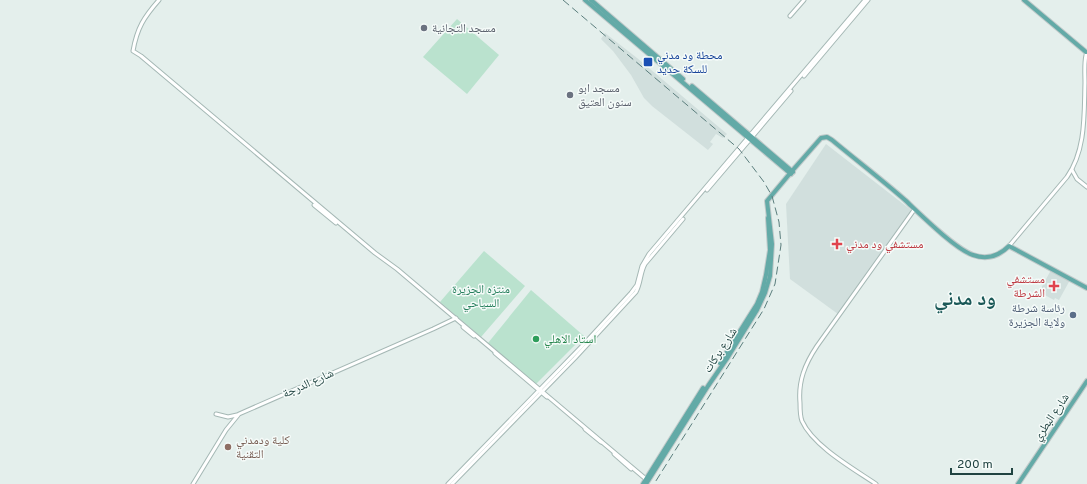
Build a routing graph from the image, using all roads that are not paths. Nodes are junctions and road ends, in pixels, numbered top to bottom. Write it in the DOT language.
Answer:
graph roads {
  1 [pos="159,0"];
  2 [pos="585,0"];
  3 [pos="591,0"];
  4 [pos="804,0"];
  5 [pos="866,0"];
  6 [pos="1024,0"];
  7 [pos="790,16"];
  8 [pos="1087,54"];
  9 [pos="750,137"];
  10 [pos="1072,170"];
  11 [pos="792,172"];
  12 [pos="1087,187"];
  13 [pos="914,210"];
  14 [pos="1009,246"];
  15 [pos="1087,288"];
  16 [pos="455,319"];
  17 [pos="1087,381"];
  18 [pos="541,391"];
  19 [pos="216,414"];
  20 [pos="237,415"];
  21 [pos="646,482"];
  22 [pos="193,484"];
  23 [pos="448,484"];
  24 [pos="452,484"];
  25 [pos="876,484"];
  26 [pos="1018,484"];
  1 -- 16 [label="street"];
  2 -- 9 [label="main road"];
  3 -- 9 [label="main road"];
  4 -- 7 [label="street"];
  5 -- 9 [label="street"];
  6 -- 8 [label="main road"];
  8 -- 10 [label="street"];
  9 -- 11 [label="main road"];
  9 -- 18 [label="street"];
  10 -- 12 [label="street"];
  10 -- 14 [label="street"];
  11 -- 13 [label="main road"];
  11 -- 21 [label="main road, شارع بركات"];
  13 -- 14 [label="main road"];
  13 -- 25 [label="street"];
  14 -- 15 [label="main road"];
  16 -- 18 [label="street"];
  16 -- 20 [label="street, شارع الدرجة"];
  17 -- 26 [label="main road, شارع البطري"];
  18 -- 21 [label="street"];
  18 -- 23 [label="street"];
  18 -- 24 [label="street"];
  19 -- 20 [label="street"];
  20 -- 22 [label="street"];
}
